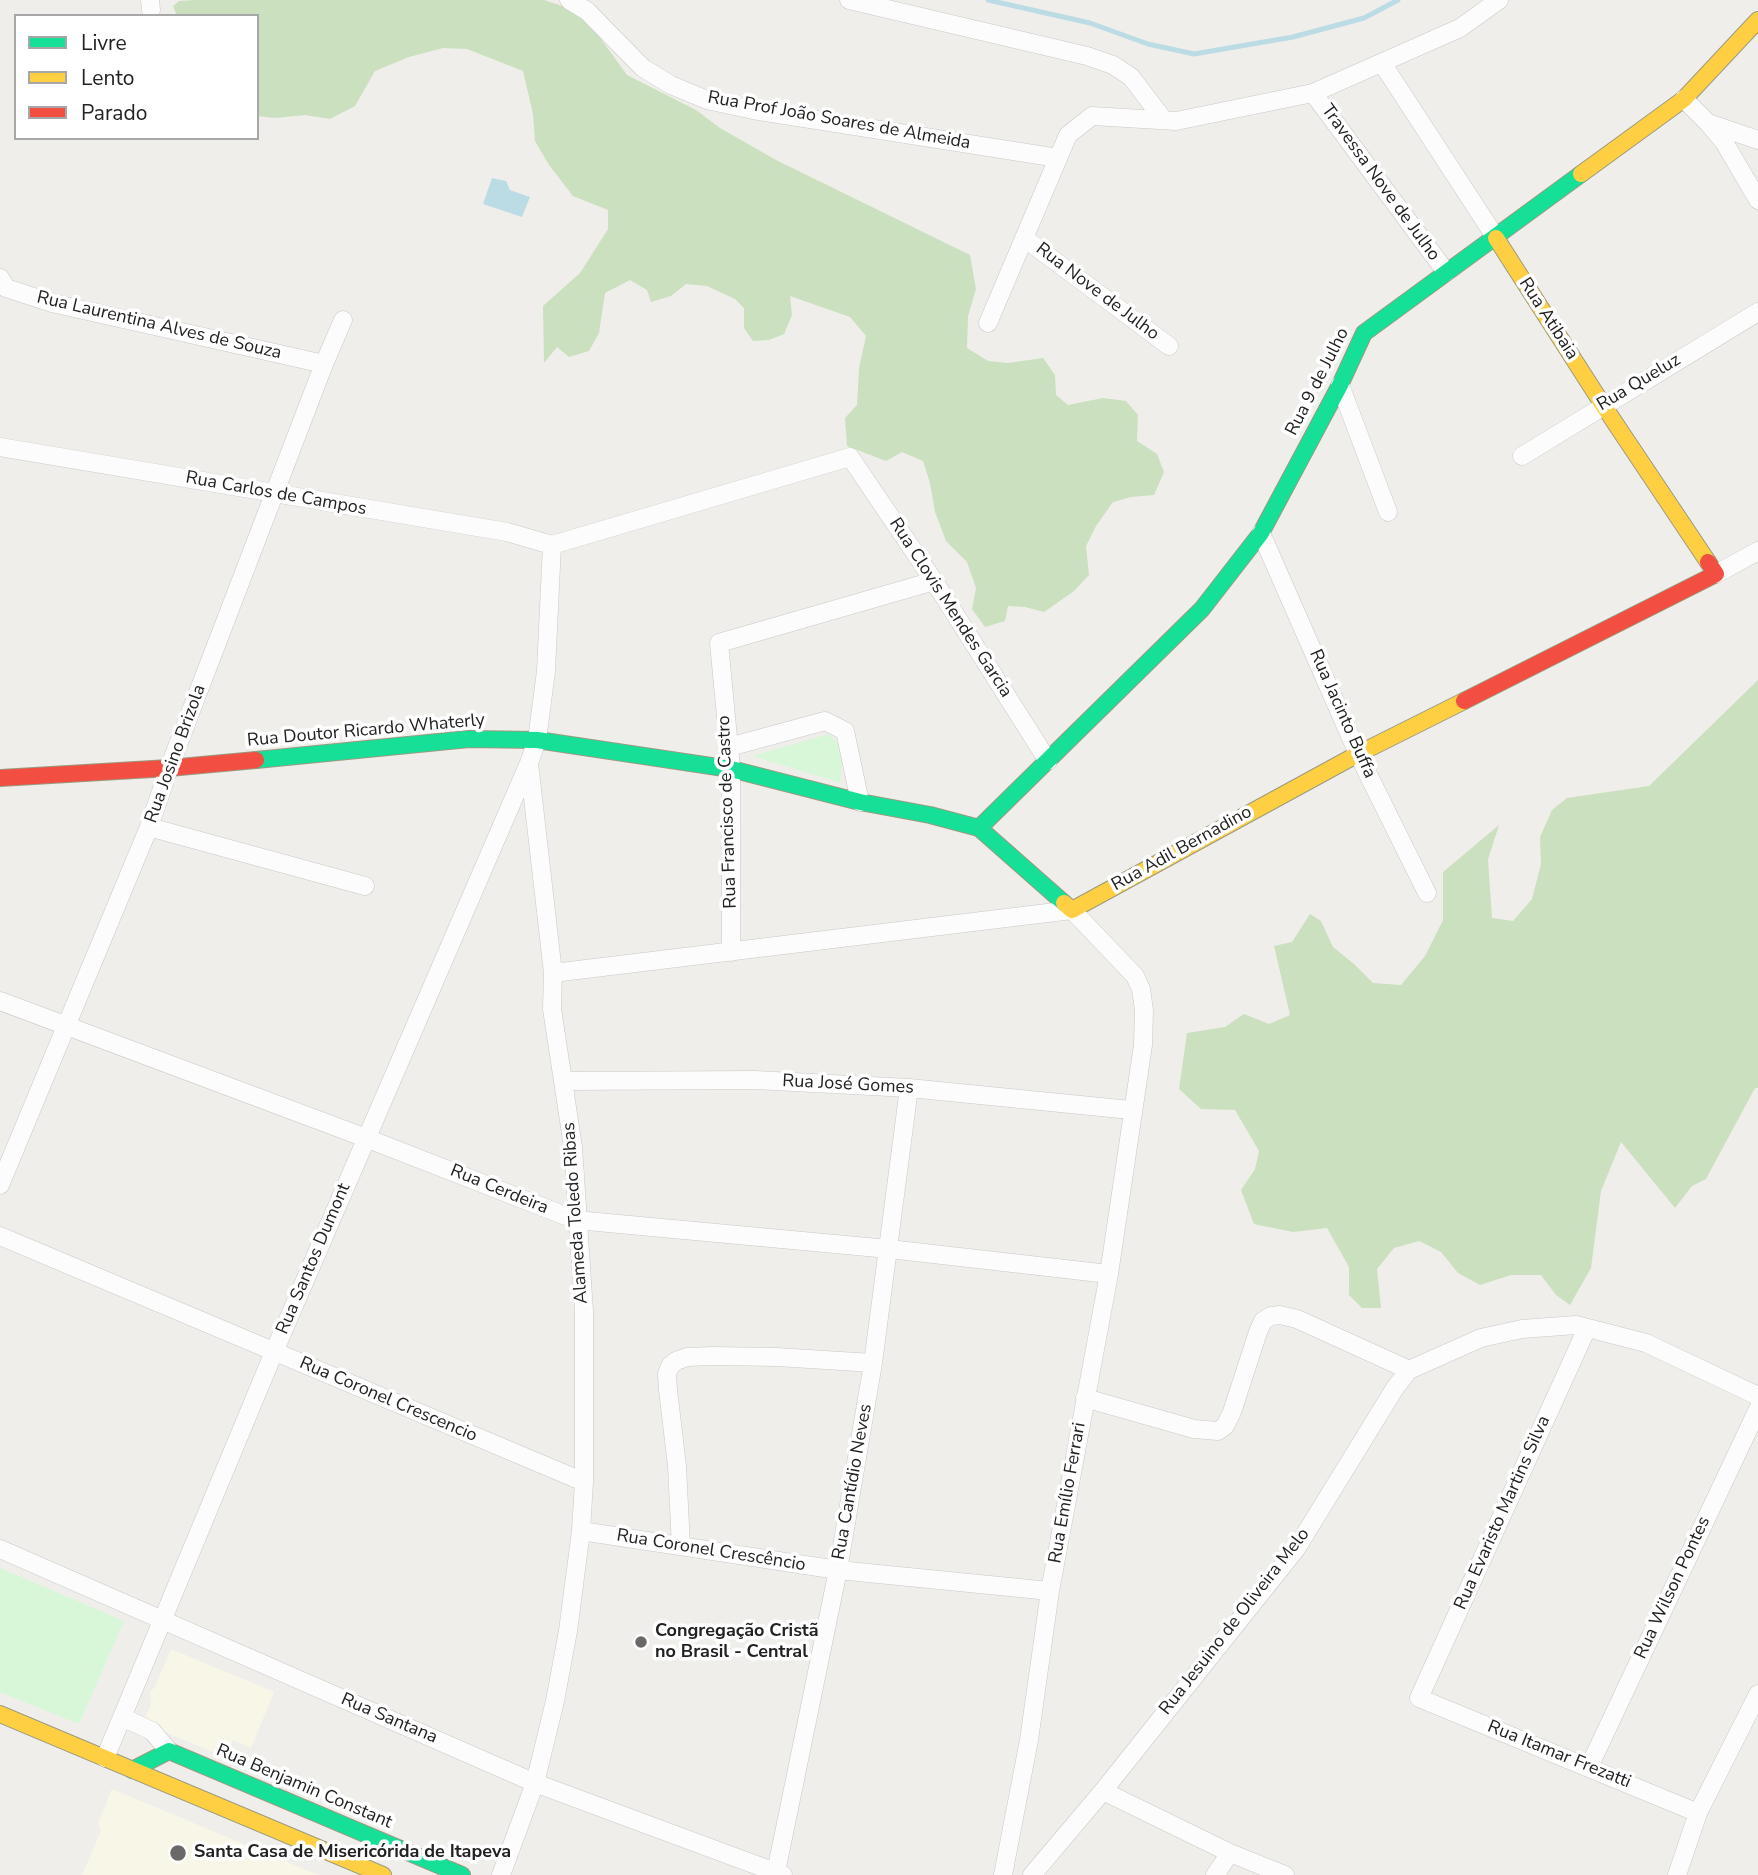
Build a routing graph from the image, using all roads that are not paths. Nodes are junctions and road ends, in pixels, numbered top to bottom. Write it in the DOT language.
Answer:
graph roads {
  1 [pos="569,0"];
  2 [pos="849,0"];
  3 [pos="1499,0"];
  4 [pos="1758,20"];
  5 [pos="1382,63"];
  6 [pos="1313,93"];
  7 [pos="1684,99"];
  8 [pos="1164,119"];
  9 [pos="1709,123"];
  10 [pos="1758,140"];
  11 [pos="1058,158"];
  12 [pos="1758,200"];
  13 [pos="1496,237"];
  14 [pos="1024,238"];
  15 [pos="1446,272"];
  16 [pos="0,278"];
  17 [pos="1758,312"];
  18 [pos="343,320"];
  19 [pos="988,323"];
  20 [pos="1170,346"];
  21 [pos="324,364"];
  22 [pos="1340,385"];
  23 [pos="1603,405"];
  24 [pos="0,447"];
  25 [pos="1522,456"];
  26 [pos="275,494"];
  27 [pos="1388,512"];
  28 [pos="1261,533"];
  29 [pos="552,545"];
  30 [pos="1758,551"];
  31 [pos="1716,574"];
  32 [pos="934,581"];
  33 [pos="537,740"];
  34 [pos="729,747"];
  35 [pos="1358,754"];
  36 [pos="1048,761"];
  37 [pos="529,763"];
  38 [pos="169,768"];
  39 [pos="731,769"];
  40 [pos="0,778"];
  41 [pos="860,802"];
  42 [pos="149,827"];
  43 [pos="979,828"];
  44 [pos="365,887"];
  45 [pos="1427,893"];
  46 [pos="1072,910"];
  47 [pos="731,953"];
  48 [pos="553,973"];
  49 [pos="0,1001"];
  50 [pos="65,1025"];
  51 [pos="565,1081"];
  52 [pos="909,1088"];
  53 [pos="1131,1110"];
  54 [pos="366,1138"];
  55 [pos="0,1185"];
  56 [pos="576,1220"];
  57 [pos="0,1236"];
  58 [pos="888,1249"];
  59 [pos="1109,1274"];
  60 [pos="1587,1328"];
  61 [pos="274,1352"];
  62 [pos="873,1363"];
  63 [pos="1409,1370"];
  64 [pos="1758,1396"];
  65 [pos="1085,1398"];
  66 [pos="1758,1409"];
  67 [pos="584,1482"];
  68 [pos="581,1531"];
  69 [pos="681,1546"];
  70 [pos="0,1549"];
  71 [pos="838,1570"];
  72 [pos="1050,1591"];
  73 [pos="163,1621"];
  74 [pos="1758,1694"];
  75 [pos="1419,1698"];
  76 [pos="0,1714"];
  77 [pos="122,1717"];
  78 [pos="1758,1721"];
  79 [pos="1731,1750"];
  80 [pos="169,1751"];
  81 [pos="105,1758"];
  82 [pos="1589,1767"];
  83 [pos="132,1770"];
  84 [pos="535,1783"];
  85 [pos="1103,1791"];
  86 [pos="1698,1813"];
  87 [pos="1230,1853"];
  88 [pos="780,1874"];
  89 [pos="383,1875"];
  90 [pos="462,1875"];
  91 [pos="501,1875"];
  92 [pos="1003,1875"];
  93 [pos="1032,1875"];
  94 [pos="1214,1875"];
  95 [pos="1285,1875"];
  96 [pos="1677,1875"];
  1 -- 11 [label="street, Rua Prof João Soares de Almeida"];
  2 -- 8 [label="street"];
  3 -- 5 [label="street"];
  4 -- 7 [label="main road, Rua 9 de Julho"];
  5 -- 6 [label="street"];
  5 -- 13 [label="street, Rua Atibaia"];
  6 -- 8 [label="street"];
  6 -- 15 [label="street, Travessa Nove de Julho"];
  7 -- 9 [label="street"];
  7 -- 13 [label="main road, Rua 9 de Julho"];
  8 -- 11 [label="street"];
  9 -- 10 [label="street"];
  9 -- 12 [label="street"];
  11 -- 14 [label="street"];
  13 -- 15 [label="main road, Rua 9 de Julho"];
  13 -- 23 [label="main road, Rua Atibaia"];
  14 -- 19 [label="street"];
  14 -- 20 [label="street, Rua Nove de Julho"];
  15 -- 22 [label="main road, Rua 9 de Julho"];
  16 -- 21 [label="street, Rua Laurentina Alves de Souza"];
  17 -- 23 [label="street, Rua Queluz"];
  18 -- 21 [label="street, Rua Josino Brizola"];
  21 -- 26 [label="street, Rua Josino Brizola"];
  22 -- 27 [label="street"];
  22 -- 28 [label="main road, Rua 9 de Julho"];
  23 -- 25 [label="street, Rua Queluz"];
  23 -- 31 [label="main road, Rua Atibaia"];
  24 -- 26 [label="street, Rua Carlos de Campos"];
  26 -- 29 [label="street, Rua Carlos de Campos"];
  26 -- 38 [label="street, Rua Josino Brizola"];
  28 -- 35 [label="street, Rua Jacinto Buffa"];
  28 -- 36 [label="main road, Rua 9 de Julho"];
  29 -- 32 [label="street, Rua Clovis Mendes Garcia"];
  29 -- 33 [label="street, Alameda Toledo Ribas"];
  30 -- 31 [label="street, Rua Adil Bernadino"];
  31 -- 35 [label="main road, Rua Adil Bernadino"];
  32 -- 34 [label="street, Rua Francisco de Castro"];
  32 -- 36 [label="street, Rua Clovis Mendes Garcia"];
  33 -- 37 [label="street, Alameda Toledo Ribas"];
  33 -- 38 [label="main road, Rua Doutor Ricardo Whaterly"];
  33 -- 39 [label="main road, Rua Doutor Ricardo Whaterly"];
  34 -- 39 [label="street, Rua Francisco de Castro"];
  34 -- 41 [label="street"];
  35 -- 45 [label="street, Rua Jacinto Buffa"];
  35 -- 46 [label="main road, Rua Adil Bernadino"];
  36 -- 43 [label="main road, Rua 9 de Julho"];
  37 -- 48 [label="street, Alameda Toledo Ribas"];
  37 -- 54 [label="street, Rua Santos Dumont"];
  38 -- 40 [label="main road, Rua Doutor Ricardo Whaterly"];
  38 -- 42 [label="street, Rua Josino Brizola"];
  39 -- 41 [label="main road, Rua Doutor Ricardo Whaterly"];
  39 -- 47 [label="street, Rua Francisco de Castro"];
  41 -- 43 [label="main road, Rua Doutor Ricardo Whaterly"];
  42 -- 44 [label="street"];
  42 -- 50 [label="street, Rua Josino Brizola"];
  43 -- 46 [label="main road"];
  46 -- 47 [label="street, Rua Adil Bernadino"];
  46 -- 53 [label="street, Rua Emílio Ferrari"];
  47 -- 48 [label="street, Rua Adil Bernadino"];
  48 -- 51 [label="street, Alameda Toledo Ribas"];
  49 -- 50 [label="street, Rua Cerdeira"];
  50 -- 54 [label="street, Rua Cerdeira"];
  50 -- 55 [label="street, Rua Josino Brizola"];
  51 -- 52 [label="street, Rua José Gomes"];
  51 -- 56 [label="street, Alameda Toledo Ribas"];
  52 -- 53 [label="street, Rua José Gomes"];
  52 -- 58 [label="street, Rua Cantídio Neves"];
  53 -- 59 [label="street, Rua Emílio Ferrari"];
  54 -- 56 [label="street, Rua Cerdeira"];
  54 -- 61 [label="street, Rua Santos Dumont"];
  56 -- 58 [label="street, Rua Cerdeira"];
  56 -- 67 [label="street, Alameda Toledo Ribas"];
  57 -- 61 [label="street, Rua Coronel Crescencio"];
  58 -- 59 [label="street, Rua Cerdeira"];
  58 -- 62 [label="street, Rua Cantídio Neves"];
  59 -- 65 [label="street, Rua Emílio Ferrari"];
  60 -- 63 [label="street"];
  60 -- 64 [label="street"];
  60 -- 75 [label="street, Rua Evaristo Martins Silva"];
  61 -- 67 [label="street, Rua Coronel Crescencio"];
  61 -- 73 [label="street, Rua Santos Dumont"];
  62 -- 69 [label="street"];
  62 -- 71 [label="street, Rua Cantídio Neves"];
  63 -- 65 [label="street"];
  63 -- 85 [label="street, Rua Jesuino de Oliveira Melo"];
  65 -- 72 [label="street, Rua Emílio Ferrari"];
  66 -- 82 [label="street, Rua Wilson Pontes"];
  67 -- 68 [label="street, Alameda Toledo Ribas"];
  68 -- 69 [label="street, Rua Coronel Crescêncio"];
  68 -- 84 [label="street, Alameda Toledo Ribas"];
  69 -- 71 [label="street, Rua Coronel Crescêncio"];
  70 -- 73 [label="street, Rua Santana"];
  71 -- 72 [label="street, Rua Coronel Crescêncio"];
  71 -- 88 [label="street, Rua Cantídio Neves"];
  72 -- 92 [label="street, Rua Emílio Ferrari"];
  73 -- 77 [label="street, Rua Santos Dumont"];
  73 -- 84 [label="street, Rua Santana"];
  74 -- 79 [label="street"];
  75 -- 82 [label="street, Rua Itamar Frezatti"];
  76 -- 81 [label="main road"];
  77 -- 80 [label="street"];
  77 -- 81 [label="street, Rua Santos Dumont"];
  78 -- 79 [label="street"];
  79 -- 86 [label="street"];
  80 -- 83 [label="main road"];
  80 -- 90 [label="main road, Rua Benjamin Constant"];
  81 -- 83 [label="main road"];
  82 -- 86 [label="street, Rua Itamar Frezatti"];
  83 -- 89 [label="main road"];
  84 -- 88 [label="street, Rua Santana"];
  84 -- 91 [label="street, Alameda Toledo Ribas"];
  85 -- 87 [label="street"];
  85 -- 93 [label="street, Rua Jesuino de Oliveira Melo"];
  86 -- 96 [label="street"];
  87 -- 94 [label="street"];
  87 -- 95 [label="street"];
}
